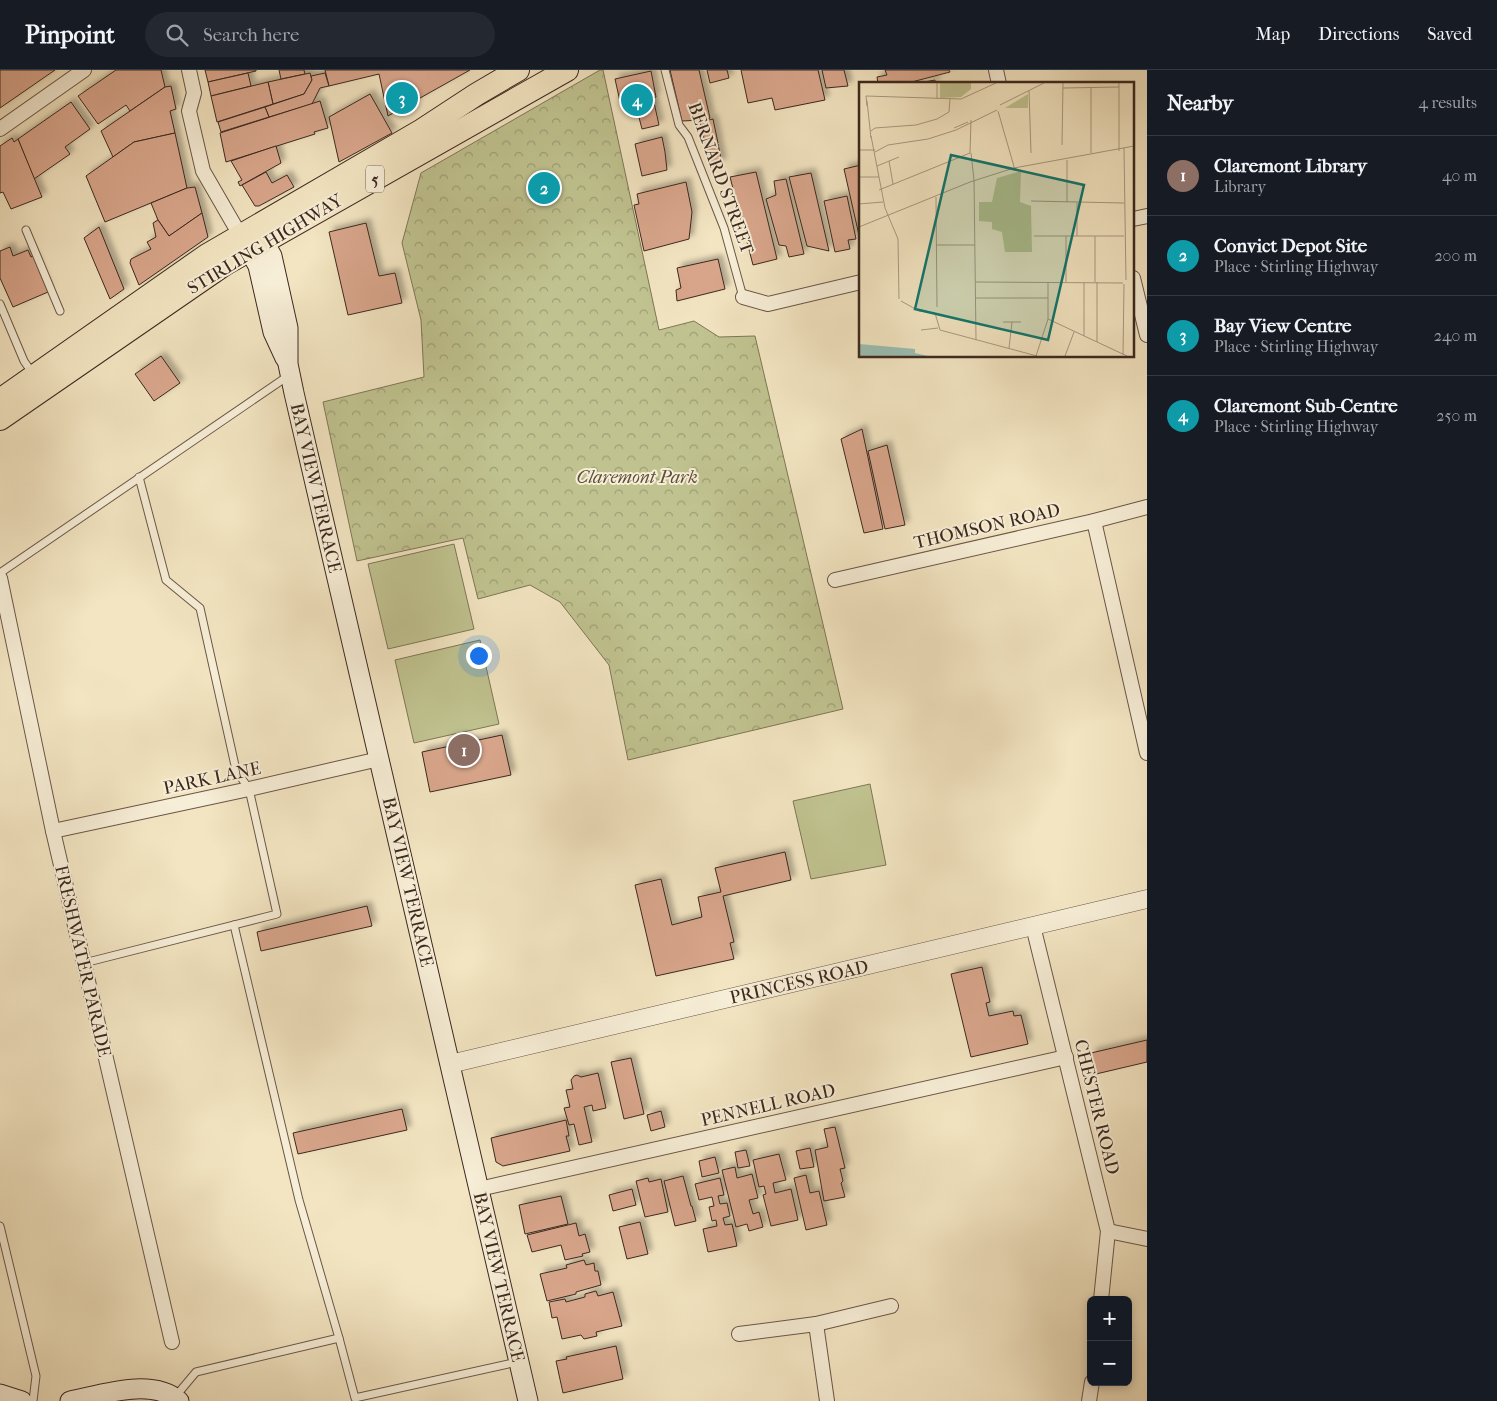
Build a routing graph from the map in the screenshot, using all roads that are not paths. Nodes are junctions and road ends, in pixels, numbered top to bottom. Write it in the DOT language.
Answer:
graph roads {
  1 [pos="84,70"];
  2 [pos="189,70"];
  3 [pos="492,70"];
  4 [pos="518,70"];
  5 [pos="665,70"];
  6 [pos="556,73"];
  7 [pos="477,94"];
  8 [pos="0,129"];
  9 [pos="1147,216"];
  10 [pos="1134,219"];
  11 [pos="26,230"];
  12 [pos="252,238"];
  13 [pos="859,282"];
  14 [pos="1134,282"];
  15 [pos="743,297"];
  16 [pos="0,304"];
  17 [pos="60,311"];
  18 [pos="1147,335"];
  19 [pos="289,369"];
  20 [pos="38,382"];
  21 [pos="0,400"];
  22 [pos="0,419"];
  23 [pos="140,477"];
  24 [pos="1147,507"];
  25 [pos="1094,521"];
  26 [pos="0,573"];
  27 [pos="0,578"];
  28 [pos="834,580"];
  29 [pos="1147,753"];
  30 [pos="379,759"];
  31 [pos="248,789"];
  32 [pos="53,831"];
  33 [pos="1147,899"];
  34 [pos="234,926"];
  35 [pos="1033,926"];
  36 [pos="84,963"];
  37 [pos="1066,1057"];
  38 [pos="450,1064"];
  39 [pos="479,1190"];
  40 [pos="0,1226"];
  41 [pos="1108,1231"];
  42 [pos="1147,1239"];
  43 [pos="1101,1296"];
  44 [pos="892,1306"];
  45 [pos="816,1324"];
  46 [pos="739,1334"];
  47 [pos="339,1338"];
  48 [pos="172,1342"];
  49 [pos="520,1362"];
  50 [pos="1091,1386"];
  51 [pos="0,1394"];
  52 [pos="177,1399"];
  53 [pos="22,1401"];
  54 [pos="32,1401"];
  55 [pos="70,1401"];
  56 [pos="528,1401"];
  57 [pos="827,1401"];
  58 [pos="1089,1401"];
  1 -- 8 [label="street"];
  2 -- 12 [label="street, BAY VIEW TERRACE"];
  3 -- 7 [label="highway"];
  4 -- 7 [label="highway, STIRLING HIGHWAY / 5"];
  5 -- 15 [label="lane, BERNARD STREET"];
  6 -- 12 [label="highway, STIRLING HIGHWAY / 5"];
  7 -- 12 [label="highway, STIRLING HIGHWAY / 5"];
  9 -- 10 [label="street"];
  11 -- 17 [label="lane"];
  12 -- 19 [label="main road, BAY VIEW TERRACE"];
  12 -- 20 [label="highway, STIRLING HIGHWAY / 5"];
  13 -- 15 [label="street, BERNARD STREET"];
  14 -- 18 [label="street"];
  16 -- 20 [label="lane"];
  19 -- 23 [label="lane"];
  19 -- 30 [label="main road, BAY VIEW TERRACE"];
  20 -- 21 [label="highway, STIRLING HIGHWAY / 5"];
  20 -- 22 [label="highway, STIRLING HIGHWAY / 5"];
  23 -- 26 [label="lane"];
  23 -- 31 [label="lane"];
  24 -- 25 [label="street, THOMSON ROAD"];
  25 -- 28 [label="street, THOMSON ROAD"];
  25 -- 29 [label="street"];
  27 -- 32 [label="street, FRESHWATER PARADE"];
  30 -- 31 [label="street, PARK LANE"];
  30 -- 38 [label="main road, BAY VIEW TERRACE"];
  31 -- 32 [label="street, PARK LANE"];
  31 -- 34 [label="lane"];
  32 -- 36 [label="street, FRESHWATER PARADE"];
  33 -- 35 [label="street, PRINCESS ROAD"];
  34 -- 36 [label="lane"];
  34 -- 47 [label="lane"];
  35 -- 37 [label="street, CHESTER ROAD"];
  35 -- 38 [label="street, PRINCESS ROAD"];
  36 -- 48 [label="street, FRESHWATER PARADE"];
  37 -- 39 [label="street, PENNELL ROAD"];
  37 -- 41 [label="street, CHESTER ROAD"];
  38 -- 39 [label="main road, BAY VIEW TERRACE"];
  39 -- 49 [label="main road, BAY VIEW TERRACE"];
  40 -- 54 [label="lane"];
  41 -- 42 [label="street"];
  41 -- 43 [label="street, CHESTER ROAD"];
  44 -- 45 [label="street"];
  45 -- 46 [label="street"];
  45 -- 57 [label="street"];
  47 -- 49 [label="lane"];
  47 -- 52 [label="lane"];
  49 -- 56 [label="main road, BAY VIEW TERRACE"];
  50 -- 58 [label="street"];
  51 -- 53 [label="main road"];
  52 -- 55 [label="main road"];
}
